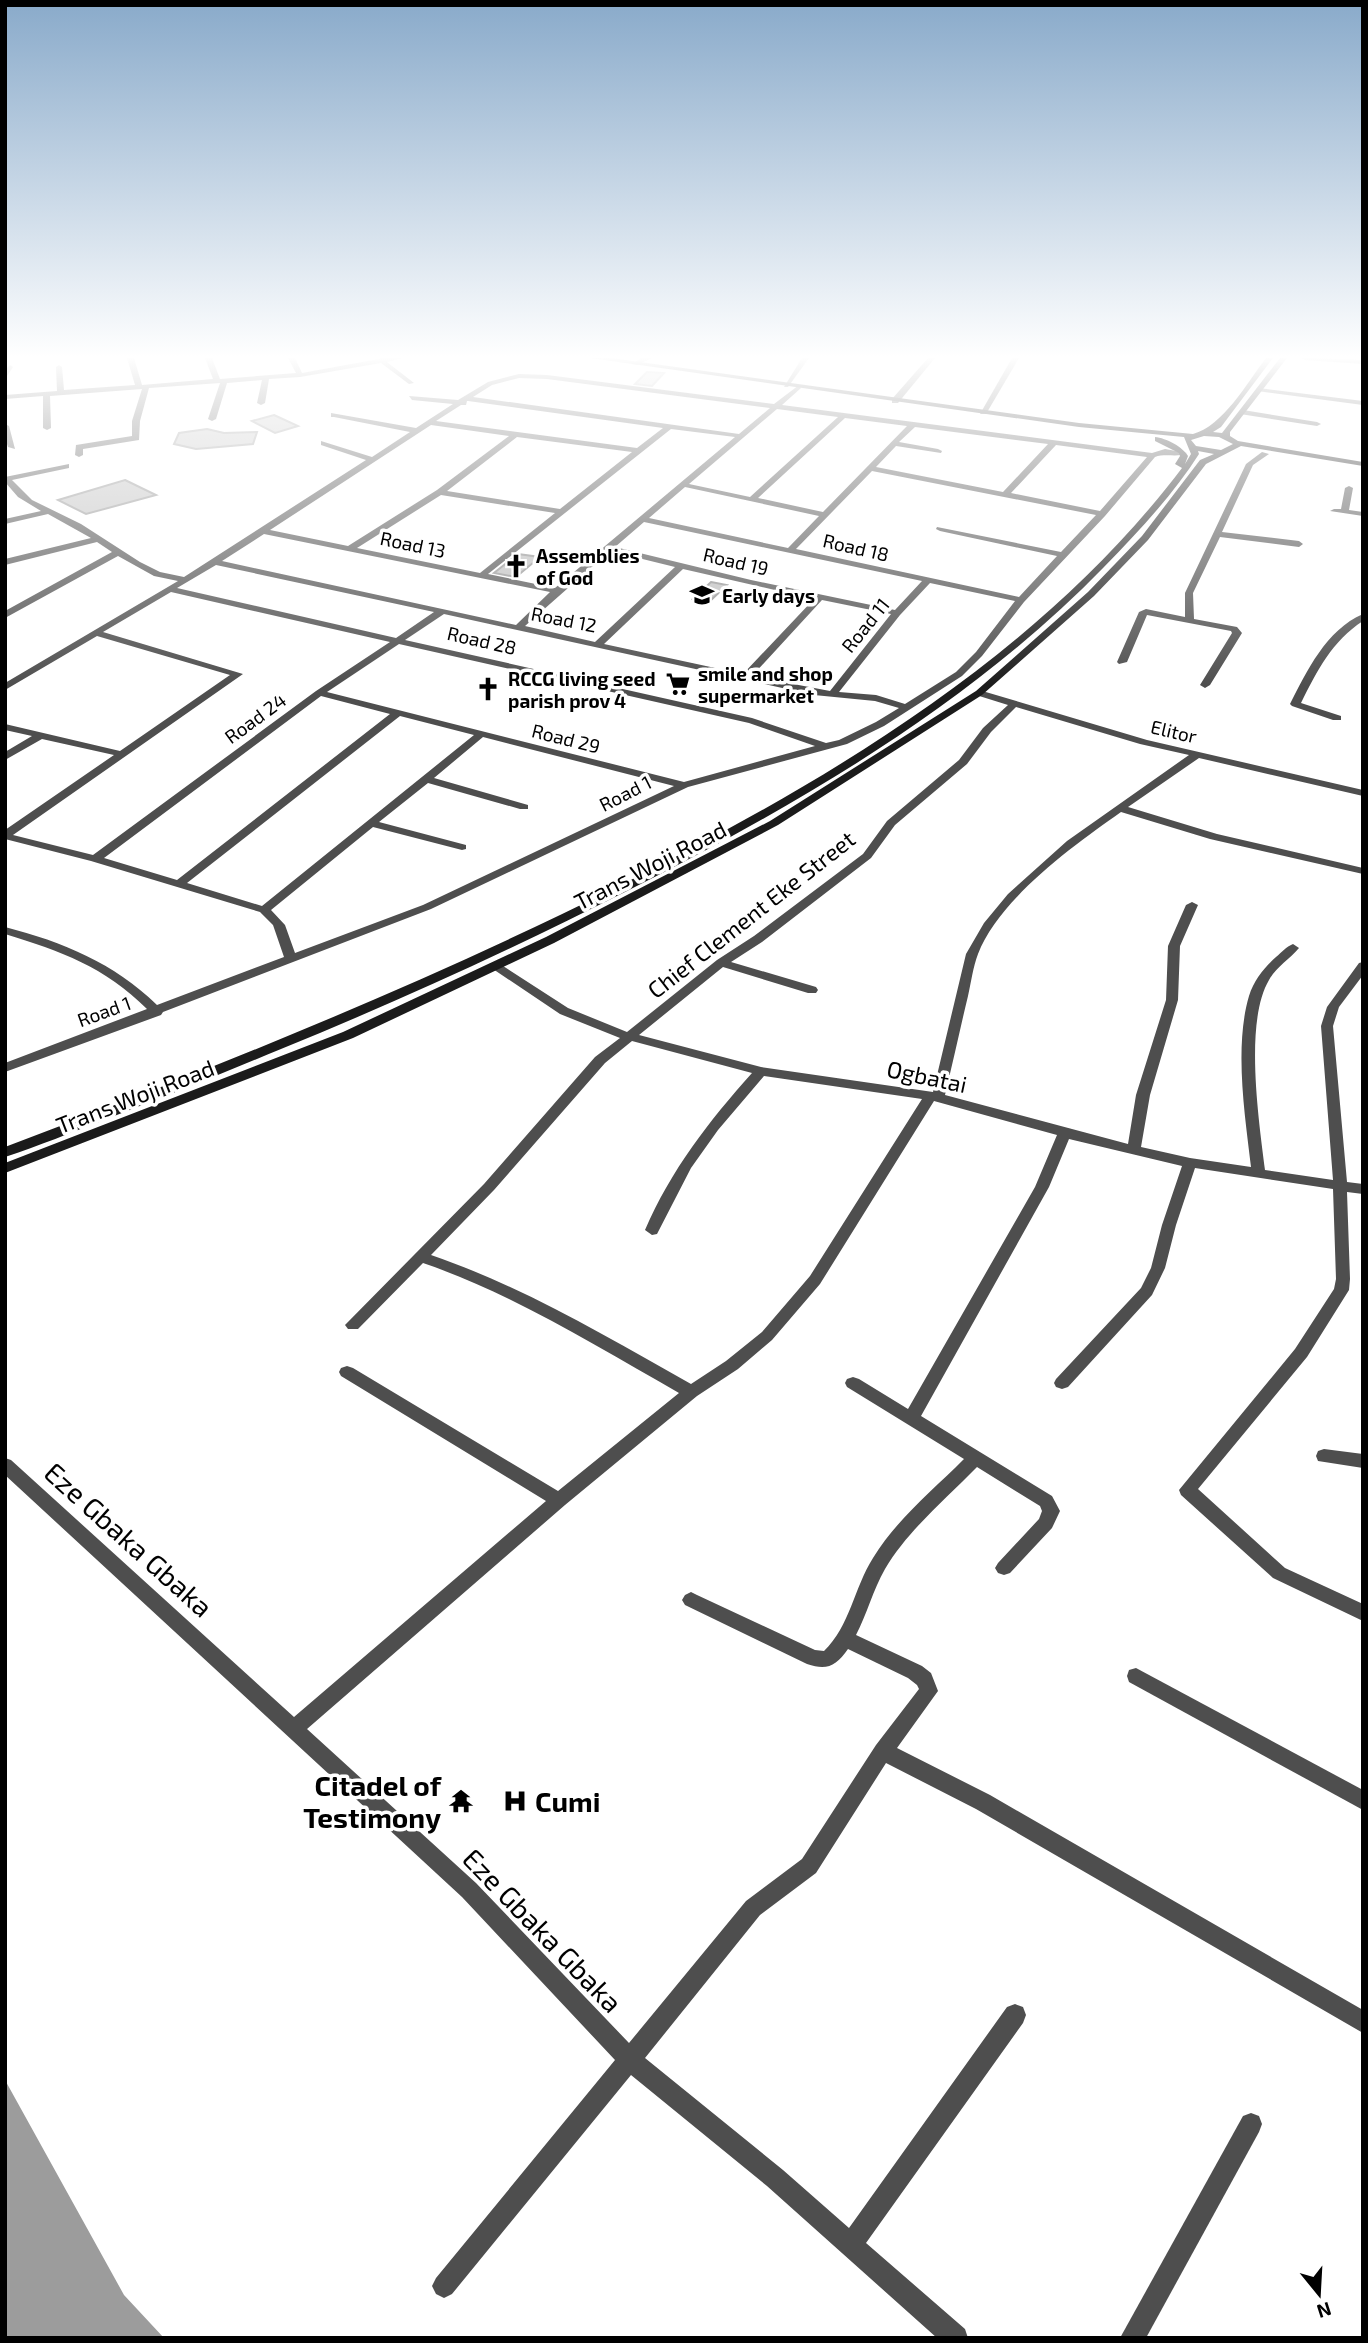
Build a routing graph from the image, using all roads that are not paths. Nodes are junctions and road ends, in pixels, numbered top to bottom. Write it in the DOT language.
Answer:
graph roads {
  1 [pos="60,467"];
  2 [pos="362,467"];
  3 [pos="472,467"];
  4 [pos="618,467"];
  5 [pos="704,467"];
  6 [pos="787,467"];
  7 [pos="1030,467"];
  8 [pos="1142,467"];
  9 [pos="1196,467"];
  10 [pos="1248,467"];
  11 [pos="871,468"];
  12 [pos="1192,469"];
  13 [pos="684,485"];
  14 [pos="8,487"];
  15 [pos="1349,488"];
  16 [pos="440,492"];
  17 [pos="1005,495"];
  18 [pos="752,499"];
  19 [pos="1334,511"];
  20 [pos="48,512"];
  21 [pos="561,512"];
  22 [pos="1345,512"];
  23 [pos="1102,514"];
  24 [pos="1363,514"];
  25 [pos="825,515"];
  26 [pos="642,519"];
  27 [pos="5,522"];
  28 [pos="940,529"];
  29 [pos="262,531"];
  30 [pos="1218,534"];
  31 [pos="97,539"];
  32 [pos="1299,544"];
  33 [pos="609,548"];
  34 [pos="349,549"];
  35 [pos="791,550"];
  36 [pos="120,552"];
  37 [pos="1063,555"];
  38 [pos="5,562"];
  39 [pos="215,562"];
  40 [pos="681,566"];
  41 [pos="481,576"];
  42 [pos="183,579"];
  43 [pos="927,581"];
  44 [pos="169,589"];
  45 [pos="557,591"];
  46 [pos="820,597"];
  47 [pos="1021,600"];
  48 [pos="441,612"];
  49 [pos="897,613"];
  50 [pos="5,615"];
  51 [pos="1363,617"];
  52 [pos="1190,618"];
  53 [pos="518,628"];
  54 [pos="95,633"];
  55 [pos="399,639"];
  56 [pos="598,644"];
  57 [pos="1122,662"];
  58 [pos="746,676"];
  59 [pos="1205,685"];
  60 [pos="5,687"];
  61 [pos="319,693"];
  62 [pos="833,693"];
  63 [pos="979,693"];
  64 [pos="1015,703"];
  65 [pos="906,707"];
  66 [pos="398,713"];
  67 [pos="1337,718"];
  68 [pos="5,727"];
  69 [pos="41,735"];
  70 [pos="480,735"];
  71 [pos="824,746"];
  72 [pos="122,754"];
  73 [pos="1196,755"];
  74 [pos="5,757"];
  75 [pos="427,779"];
  76 [pos="684,785"];
  77 [pos="1363,793"];
  78 [pos="524,807"];
  79 [pos="1121,808"];
  80 [pos="373,824"];
  81 [pos="5,835"];
  82 [pos="462,847"];
  83 [pos="94,859"];
  84 [pos="1363,871"];
  85 [pos="179,884"];
  86 [pos="1192,905"];
  87 [pos="264,910"];
  88 [pos="5,930"];
  89 [pos="1293,948"];
  90 [pos="291,959"];
  91 [pos="721,963"];
  92 [pos="1363,966"];
  93 [pos="496,967"];
  94 [pos="812,990"];
  95 [pos="157,1012"];
  96 [pos="627,1036"];
  97 [pos="5,1068"];
  98 [pos="222,1069"];
  99 [pos="761,1071"];
  100 [pos="229,1082"];
  101 [pos="934,1096"];
  102 [pos="85,1122"];
  103 [pos="1065,1133"];
  104 [pos="94,1135"];
  105 [pos="1134,1150"];
  106 [pos="5,1152"];
  107 [pos="1190,1163"];
  108 [pos="5,1168"];
  109 [pos="1259,1175"];
  110 [pos="1340,1184"];
  111 [pos="1363,1189"];
  112 [pos="652,1230"];
  113 [pos="422,1257"];
  114 [pos="353,1325"];
  115 [pos="347,1372"];
  116 [pos="853,1383"];
  117 [pos="1062,1383"];
  118 [pos="691,1392"];
  119 [pos="911,1419"];
  120 [pos="1324,1456"];
  121 [pos="977,1457"];
  122 [pos="1363,1461"];
  123 [pos="5,1465"];
  124 [pos="559,1500"];
  125 [pos="1004,1567"];
  126 [pos="691,1600"];
  127 [pos="1363,1613"];
  128 [pos="844,1638"];
  129 [pos="1136,1676"];
  130 [pos="295,1728"];
  131 [pos="883,1751"];
  132 [pos="1363,1801"];
  133 [pos="1015,2015"];
  134 [pos="1363,2022"];
  135 [pos="629,2060"];
  136 [pos="1251,2124"];
  137 [pos="850,2246"];
  138 [pos="444,2286"];
  139 [pos="956,2338"];
  140 [pos="1132,2338"];
  1 -- 14 [label="street"];
  2 -- 29 [label="street"];
  3 -- 16 [label="street"];
  4 -- 21 [label="street"];
  5 -- 13 [label="street"];
  6 -- 18 [label="street"];
  7 -- 17 [label="street"];
  8 -- 23 [label="street, Road 1"];
  9 -- 12 [label="main road"];
  10 -- 30 [label="street"];
  11 -- 17 [label="street"];
  11 -- 25 [label="street"];
  12 -- 63 [label="main road, Trans Woji Road"];
  12 -- 98 [label="main road, Trans Woji Road"];
  13 -- 18 [label="street"];
  13 -- 26 [label="street"];
  14 -- 20 [label="street"];
  15 -- 22 [label="street"];
  16 -- 21 [label="street"];
  16 -- 34 [label="street"];
  17 -- 23 [label="street"];
  18 -- 25 [label="street"];
  19 -- 22 [label="street"];
  20 -- 27 [label="street"];
  20 -- 31 [label="street"];
  21 -- 41 [label="street"];
  22 -- 24 [label="street"];
  23 -- 37 [label="street, Road 1"];
  25 -- 35 [label="street"];
  26 -- 33 [label="street"];
  26 -- 35 [label="street, Road 18"];
  28 -- 37 [label="street"];
  29 -- 34 [label="street, Road 13"];
  29 -- 39 [label="street"];
  30 -- 32 [label="street"];
  30 -- 52 [label="street"];
  31 -- 36 [label="street"];
  31 -- 38 [label="street"];
  33 -- 40 [label="street, Road 19"];
  33 -- 45 [label="street"];
  34 -- 41 [label="street, Road 13"];
  35 -- 43 [label="street, Road 18"];
  36 -- 42 [label="street"];
  36 -- 50 [label="street"];
  37 -- 47 [label="street, Road 1"];
  39 -- 42 [label="street"];
  39 -- 48 [label="street, Road 12"];
  40 -- 46 [label="street, Road 19"];
  40 -- 56 [label="street"];
  41 -- 45 [label="street, Road 13"];
  42 -- 44 [label="street"];
  43 -- 47 [label="street, Road 18"];
  43 -- 49 [label="street, Road 11"];
  44 -- 54 [label="street"];
  44 -- 55 [label="street, Road 28"];
  45 -- 53 [label="street"];
  46 -- 49 [label="street, Road 19"];
  46 -- 58 [label="street"];
  47 -- 65 [label="street, Road 1"];
  48 -- 53 [label="street, Road 12"];
  48 -- 55 [label="street, Road 24"];
  49 -- 62 [label="street, Road 11"];
  51 -- 67 [label="street"];
  52 -- 57 [label="street"];
  52 -- 59 [label="street"];
  53 -- 56 [label="street, Road 12"];
  54 -- 60 [label="street"];
  54 -- 72 [label="street"];
  55 -- 61 [label="street, Road 24"];
  55 -- 71 [label="street, Road 28"];
  56 -- 58 [label="street, Road 12"];
  58 -- 62 [label="street, Road 12"];
  61 -- 66 [label="street, Road 29"];
  61 -- 83 [label="street, Road 24"];
  62 -- 65 [label="street, Road 12"];
  63 -- 64 [label="street, Elitor"];
  63 -- 93 [label="main road, Trans Woji Road"];
  64 -- 73 [label="street, Elitor"];
  64 -- 91 [label="street, Chief Clement Eke Street"];
  65 -- 71 [label="street, Road 1"];
  66 -- 70 [label="street, Road 29"];
  66 -- 85 [label="street"];
  68 -- 69 [label="street"];
  69 -- 72 [label="street"];
  69 -- 74 [label="street"];
  70 -- 75 [label="street"];
  70 -- 76 [label="street, Road 29"];
  71 -- 76 [label="street, Road 1"];
  72 -- 81 [label="street"];
  73 -- 77 [label="street, Elitor"];
  73 -- 79 [label="street"];
  75 -- 78 [label="street"];
  75 -- 80 [label="street"];
  76 -- 90 [label="street, Road 1"];
  79 -- 84 [label="street"];
  79 -- 101 [label="street"];
  80 -- 82 [label="street"];
  80 -- 87 [label="street"];
  81 -- 83 [label="street"];
  83 -- 85 [label="street"];
  85 -- 87 [label="street"];
  86 -- 105 [label="street"];
  87 -- 90 [label="street"];
  88 -- 95 [label="street"];
  89 -- 109 [label="street"];
  90 -- 95 [label="street, Road 1"];
  91 -- 94 [label="street"];
  91 -- 96 [label="street, Chief Clement Eke Street"];
  92 -- 110 [label="street"];
  93 -- 96 [label="street, Ogbatai"];
  93 -- 100 [label="main road, Trans Woji Road"];
  95 -- 97 [label="street, Road 1"];
  96 -- 99 [label="street, Ogbatai"];
  96 -- 113 [label="street, Chief Clement Eke Street"];
  98 -- 100 [label="main road"];
  98 -- 102 [label="main road, Trans Woji Road"];
  99 -- 101 [label="street, Ogbatai"];
  99 -- 112 [label="street"];
  100 -- 104 [label="main road, Trans Woji Road"];
  101 -- 103 [label="street, Ogbatai"];
  101 -- 118 [label="street"];
  102 -- 104 [label="main road"];
  102 -- 106 [label="main road, Trans Woji Road"];
  103 -- 105 [label="street, Ogbatai"];
  103 -- 119 [label="street"];
  104 -- 108 [label="main road, Trans Woji Road"];
  105 -- 107 [label="street, Ogbatai"];
  107 -- 109 [label="street, Ogbatai"];
  107 -- 117 [label="street"];
  109 -- 110 [label="street, Ogbatai"];
  110 -- 111 [label="street, Ogbatai"];
  110 -- 127 [label="street"];
  113 -- 114 [label="street, Chief Clement Eke Street"];
  113 -- 118 [label="street"];
  115 -- 124 [label="street"];
  116 -- 119 [label="street"];
  118 -- 124 [label="street"];
  119 -- 121 [label="street"];
  120 -- 122 [label="street"];
  121 -- 125 [label="street"];
  121 -- 128 [label="street"];
  123 -- 130 [label="street, Eze Gbaka Gbaka"];
  124 -- 130 [label="street"];
  126 -- 128 [label="street"];
  128 -- 131 [label="street"];
  129 -- 132 [label="street"];
  130 -- 135 [label="street, Eze Gbaka Gbaka"];
  131 -- 134 [label="street"];
  131 -- 135 [label="street"];
  133 -- 137 [label="street"];
  135 -- 137 [label="street, Eze Gbaka Gbaka"];
  135 -- 138 [label="street"];
  136 -- 140 [label="street"];
  137 -- 139 [label="street, Eze Gbaka Gbaka"];
}
